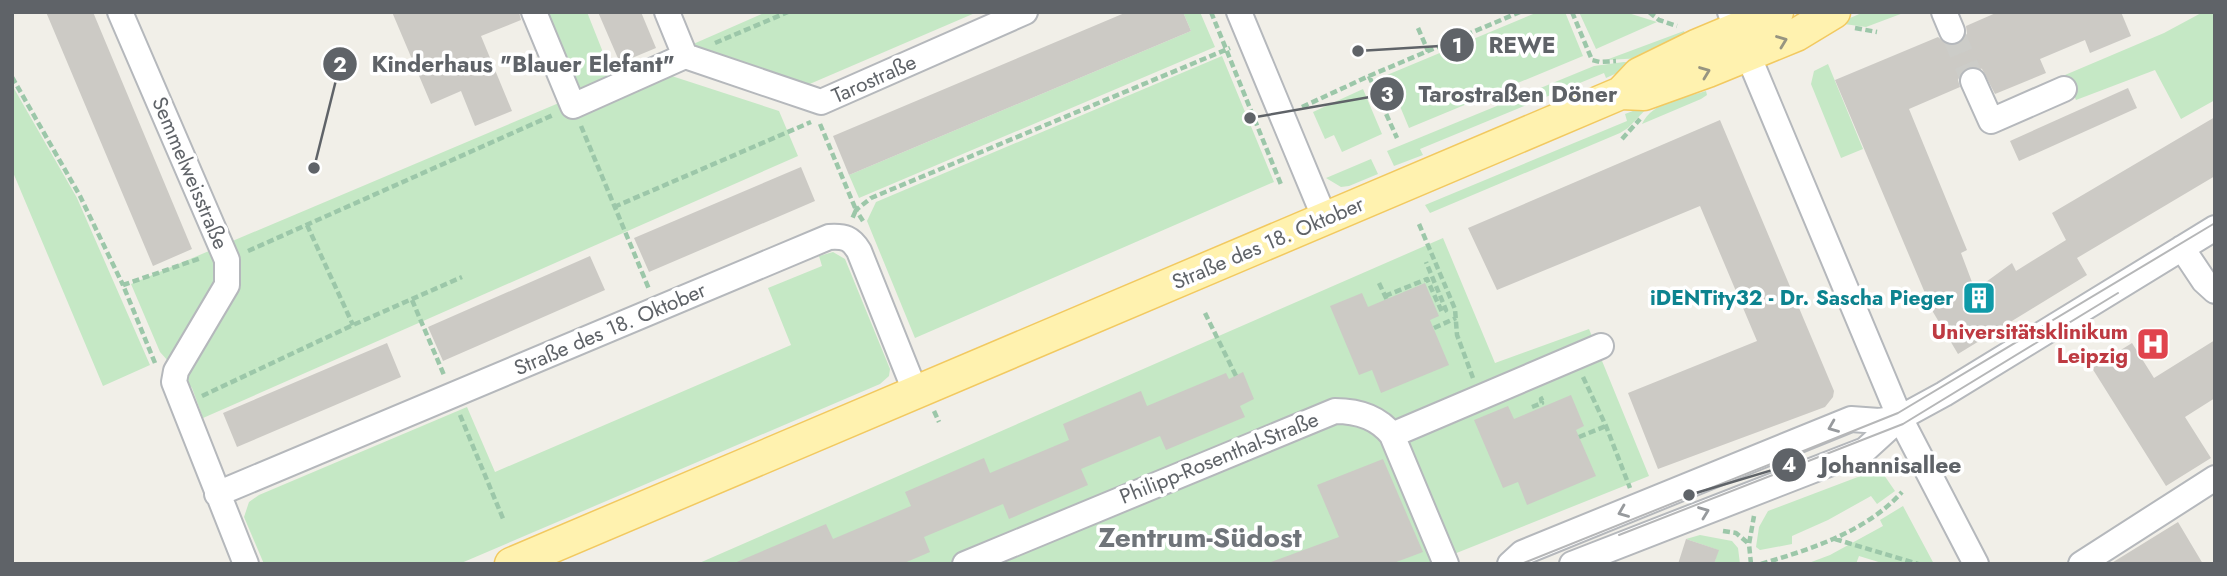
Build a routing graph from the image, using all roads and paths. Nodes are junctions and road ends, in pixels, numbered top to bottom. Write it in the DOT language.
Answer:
graph roads {
  1 [pos="120,12"];
  2 [pos="534,12"];
  3 [pos="667,12"];
  4 [pos="788,12"];
  5 [pos="1025,12"];
  6 [pos="1211,12"];
  7 [pos="1239,12"];
  8 [pos="1520,12"];
  9 [pos="1572,12"];
  10 [pos="1649,12"];
  11 [pos="1777,12"];
  12 [pos="1834,12"];
  13 [pos="1677,26"];
  14 [pos="1418,28"];
  15 [pos="1738,32"];
  16 [pos="1250,40"];
  17 [pos="1227,49"];
  18 [pos="1428,51"];
  19 [pos="685,55"];
  20 [pos="1592,60"];
  21 [pos="1368,76"];
  22 [pos="12,77"];
  23 [pos="1973,81"];
  24 [pos="2064,89"];
  25 [pos="573,106"];
  26 [pos="1282,115"];
  27 [pos="1397,138"];
  28 [pos="1282,187"];
  29 [pos="614,207"];
  30 [pos="856,211"];
  31 [pos="1325,219"];
  32 [pos="1419,224"];
  33 [pos="307,225"];
  34 [pos="2215,228"];
  35 [pos="854,230"];
  36 [pos="2182,248"];
  37 [pos="225,255"];
  38 [pos="1426,262"];
  39 [pos="462,277"];
  40 [pos="1379,283"];
  41 [pos="123,285"];
  42 [pos="2215,291"];
  43 [pos="412,300"];
  44 [pos="657,309"];
  45 [pos="1205,313"];
  46 [pos="1455,318"];
  47 [pos="353,325"];
  48 [pos="1434,328"];
  49 [pos="1601,345"];
  50 [pos="1573,357"];
  51 [pos="1236,376"];
  52 [pos="174,382"];
  53 [pos="915,391"];
  54 [pos="453,396"];
  55 [pos="1482,396"];
  56 [pos="1528,401"];
  57 [pos="1542,403"];
  58 [pos="183,406"];
  59 [pos="1900,418"];
  60 [pos="1606,426"];
  61 [pos="1392,435"];
  62 [pos="1579,437"];
  63 [pos="2215,478"];
  64 [pos="1902,492"];
  65 [pos="217,494"];
  66 [pos="1632,494"];
  67 [pos="1756,509"];
  68 [pos="504,521"];
  69 [pos="1712,530"];
  70 [pos="1834,538"];
  71 [pos="1749,544"];
  72 [pos="990,559"];
  73 [pos="246,564"];
  74 [pos="511,564"];
  75 [pos="965,564"];
  76 [pos="1446,564"];
  77 [pos="1510,564"];
  78 [pos="1572,564"];
  79 [pos="1751,564"];
  80 [pos="1760,564"];
  81 [pos="1918,564"];
  82 [pos="1976,564"];
  83 [pos="2081,564"];
  1 -- 37 [label="street, Semmelweisstraße"];
  2 -- 25 [label="street"];
  3 -- 19 [label="street"];
  4 -- 19 [label="path"];
  5 -- 19 [label="street, Tarostraße"];
  6 -- 17 [label="path"];
  7 -- 16 [label="street"];
  8 -- 18 [label="path"];
  9 -- 20 [label="path"];
  10 -- 13 [label="path"];
  11 -- 15 [label="main road, Straße des 18. Oktober"];
  15 -- 12 [label="main road, Straße des 18. Oktober, one-way"];
  14 -- 18 [label="path"];
  15 -- 31 [label="main road, Straße des 18. Oktober"];
  15 -- 59 [label="street"];
  16 -- 17 [label="path"];
  16 -- 26 [label="street"];
  17 -- 28 [label="path"];
  17 -- 30 [label="path"];
  18 -- 21 [label="path"];
  19 -- 25 [label="street"];
  21 -- 26 [label="path"];
  21 -- 27 [label="path"];
  22 -- 41 [label="path"];
  23 -- 24 [label="street"];
  25 -- 29 [label="path"];
  25 -- 33 [label="path"];
  26 -- 31 [label="street"];
  29 -- 30 [label="path"];
  29 -- 44 [label="path"];
  30 -- 35 [label="path"];
  30 -- 35 [label="path"];
  31 -- 53 [label="main road, Straße des 18. Oktober"];
  32 -- 46 [label="path"];
  33 -- 37 [label="path"];
  33 -- 47 [label="path"];
  34 -- 36 [label="street"];
  35 -- 44 [label="street, Straße des 18. Oktober"];
  35 -- 53 [label="street"];
  36 -- 42 [label="street"];
  36 -- 59 [label="street"];
  37 -- 41 [label="path"];
  37 -- 52 [label="street, Semmelweisstraße"];
  38 -- 40 [label="path"];
  39 -- 43 [label="path"];
  41 -- 52 [label="path"];
  43 -- 47 [label="path"];
  43 -- 54 [label="path"];
  44 -- 54 [label="street, Straße des 18. Oktober"];
  45 -- 51 [label="path"];
  46 -- 48 [label="path"];
  46 -- 55 [label="path"];
  47 -- 58 [label="path"];
  49 -- 50 [label="street"];
  50 -- 55 [label="street"];
  50 -- 60 [label="path"];
  52 -- 58 [label="street"];
  53 -- 74 [label="main road, Straße des 18. Oktober"];
  54 -- 65 [label="street, Straße des 18. Oktober"];
  54 -- 68 [label="path"];
  55 -- 61 [label="street"];
  56 -- 57 [label="path"];
  58 -- 65 [label="street"];
  59 -- 77 [label="street, one-way"];
  78 -- 59 [label="street, one-way"];
  59 -- 82 [label="street"];
  60 -- 62 [label="path"];
  60 -- 66 [label="path"];
  61 -- 72 [label="street, Philipp-Rosenthal-Straße"];
  61 -- 76 [label="street"];
  63 -- 83 [label="street"];
  64 -- 70 [label="path"];
  65 -- 73 [label="street"];
  67 -- 71 [label="path"];
  69 -- 71 [label="path"];
  70 -- 80 [label="path"];
  70 -- 81 [label="path"];
  71 -- 79 [label="path"];
  72 -- 75 [label="street, Philipp-Rosenthal-Straße"];
}
